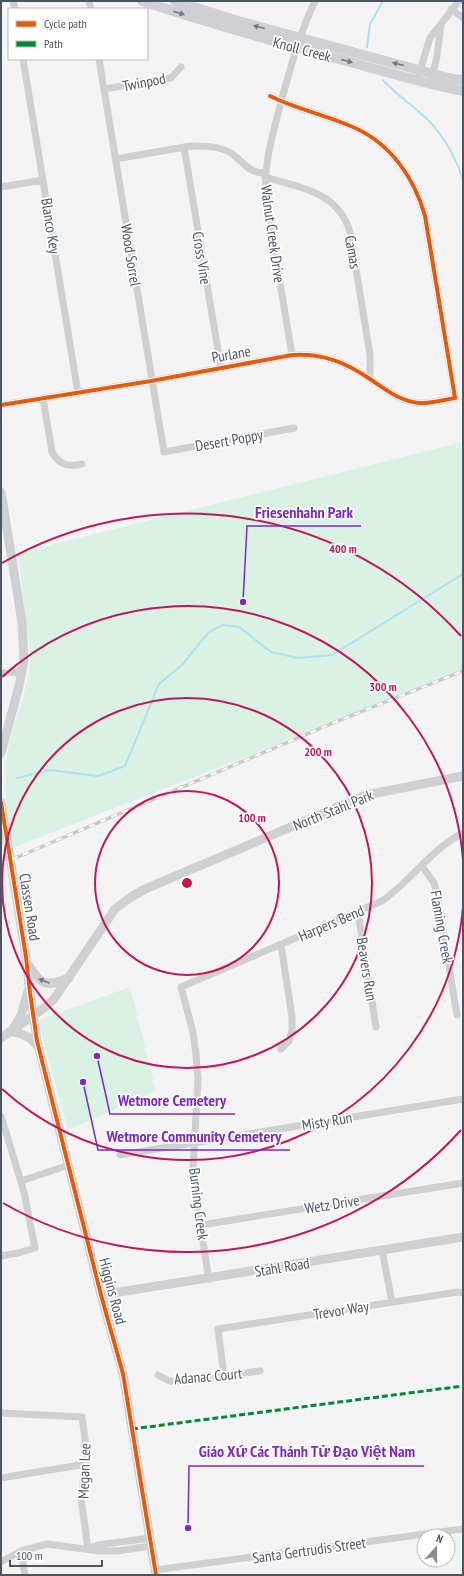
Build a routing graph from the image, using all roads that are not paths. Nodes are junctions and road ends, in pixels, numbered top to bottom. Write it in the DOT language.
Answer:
graph roads {
  1 [pos="142,1"];
  2 [pos="175,1"];
  3 [pos="315,1"];
  4 [pos="459,1"];
  5 [pos="451,10"];
  6 [pos="463,18"];
  7 [pos="441,23"];
  8 [pos="297,43"];
  9 [pos="427,46"];
  10 [pos="438,49"];
  11 [pos="23,60"];
  12 [pos="99,60"];
  13 [pos="181,67"];
  14 [pos="420,70"];
  15 [pos="433,73"];
  16 [pos="417,80"];
  17 [pos="463,80"];
  18 [pos="430,84"];
  19 [pos="104,89"];
  20 [pos="463,91"];
  21 [pos="270,96"];
  22 [pos="281,102"];
  23 [pos="184,147"];
  24 [pos="115,159"];
  25 [pos="265,175"];
  26 [pos="43,180"];
  27 [pos="1,188"];
  28 [pos="292,355"];
  29 [pos="221,368"];
  30 [pos="370,379"];
  31 [pos="152,380"];
  32 [pos="78,393"];
  33 [pos="43,398"];
  34 [pos="1,405"];
  35 [pos="294,428"];
  36 [pos="164,452"];
  37 [pos="82,464"];
  38 [pos="1,492"];
  39 [pos="22,672"];
  40 [pos="1,673"];
  41 [pos="1,753"];
  42 [pos="463,776"];
  43 [pos="1,802"];
  44 [pos="463,833"];
  45 [pos="422,866"];
  46 [pos="358,912"];
  47 [pos="281,945"];
  48 [pos="27,963"];
  49 [pos="69,978"];
  50 [pos="29,986"];
  51 [pos="182,987"];
  52 [pos="457,1015"];
  53 [pos="34,1016"];
  54 [pos="376,1027"];
  55 [pos="7,1034"];
  56 [pos="39,1049"];
  57 [pos="281,1049"];
  58 [pos="463,1099"];
  59 [pos="1,1116"];
  60 [pos="195,1143"];
  61 [pos="120,1155"];
  62 [pos="68,1165"];
  63 [pos="21,1181"];
  64 [pos="463,1183"];
  65 [pos="201,1225"];
  66 [pos="463,1237"];
  67 [pos="382,1250"];
  68 [pos="1,1256"];
  69 [pos="209,1278"];
  70 [pos="463,1293"];
  71 [pos="101,1295"];
  72 [pos="392,1302"];
  73 [pos="260,1371"];
  74 [pos="158,1375"];
  75 [pos="224,1376"];
  76 [pos="1,1413"];
  77 [pos="86,1464"];
  78 [pos="1,1478"];
  79 [pos="463,1529"];
  80 [pos="150,1542"];
  81 [pos="88,1549"];
  82 [pos="21,1551"];
  83 [pos="1,1562"];
  84 [pos="156,1573"];
  85 [pos="25,1575"];
  1 -- 8 [label="main road, Knoll Creek, one-way"];
  8 -- 2 [label="main road, Knoll Creek, one-way"];
  3 -- 8 [label="street, Walnut Creek Drive"];
  4 -- 5 [label="street"];
  5 -- 6 [label="street"];
  5 -- 7 [label="street"];
  7 -- 9 [label="street"];
  7 -- 10 [label="street"];
  14 -- 8 [label="main road, Knoll Creek, one-way"];
  8 -- 16 [label="main road, Knoll Creek, one-way"];
  8 -- 22 [label="street, Walnut Creek Drive"];
  9 -- 10 [label="street"];
  9 -- 14 [label="street"];
  10 -- 15 [label="street"];
  11 -- 26 [label="street, Blanco Key"];
  12 -- 19 [label="street, Wood Sorrel"];
  13 -- 19 [label="street, Twinpod"];
  14 -- 15 [label="main road, Knoll Creek"];
  14 -- 16 [label="street"];
  15 -- 17 [label="main road, Knoll Creek"];
  15 -- 18 [label="street"];
  16 -- 18 [label="main road, Knoll Creek"];
  18 -- 20 [label="main road, Knoll Creek"];
  19 -- 24 [label="street, Wood Sorrel"];
  21 -- 22 [label="street"];
  22 -- 25 [label="street, Walnut Creek Drive"];
  22 -- 30 [label="street, Purlane"];
  23 -- 24 [label="street, Camas"];
  23 -- 25 [label="street, Camas"];
  23 -- 29 [label="street, Cross Vine"];
  24 -- 31 [label="street, Wood Sorrel"];
  25 -- 28 [label="street, Walnut Creek Drive"];
  25 -- 30 [label="street, Camas"];
  26 -- 27 [label="street"];
  26 -- 32 [label="street, Blanco Key"];
  28 -- 29 [label="street, Purlane"];
  28 -- 30 [label="street, Purlane"];
  29 -- 31 [label="street, Purlane"];
  31 -- 32 [label="street, Purlane"];
  31 -- 36 [label="street, Wood Sorrel"];
  32 -- 33 [label="street, Purlane"];
  33 -- 34 [label="street, Purlane"];
  33 -- 37 [label="street"];
  35 -- 36 [label="street, Desert Poppy"];
  38 -- 39 [label="street"];
  39 -- 40 [label="street"];
  39 -- 41 [label="street"];
  42 -- 49 [label="street, North Stahl Park"];
  43 -- 48 [label="street, Classen Road"];
  44 -- 45 [label="street, Harpers Bend"];
  45 -- 46 [label="street, Harpers Bend"];
  45 -- 52 [label="street, Flaming Creek"];
  46 -- 47 [label="street, Harpers Bend"];
  46 -- 54 [label="street, Beavers Run"];
  47 -- 51 [label="street, Harpers Bend"];
  47 -- 57 [label="street"];
  49 -- 48 [label="street, one-way"];
  48 -- 50 [label="street, Classen Road"];
  49 -- 53 [label="street, North Stahl Park"];
  50 -- 53 [label="street, Classen Road"];
  50 -- 55 [label="street"];
  51 -- 60 [label="street, Burning Creek"];
  53 -- 55 [label="street"];
  53 -- 56 [label="street, Higgins Road"];
  55 -- 56 [label="street"];
  56 -- 62 [label="street, Higgins Road"];
  58 -- 60 [label="street, Misty Run"];
  59 -- 63 [label="street"];
  60 -- 61 [label="street, Misty Run"];
  60 -- 65 [label="street, Burning Creek"];
  62 -- 63 [label="street"];
  62 -- 71 [label="street, Higgins Road"];
  63 -- 68 [label="street"];
  64 -- 65 [label="street, Wetz Drive"];
  65 -- 69 [label="street, Burning Creek"];
  66 -- 67 [label="street, Stahl Road"];
  67 -- 69 [label="street, Stahl Road"];
  67 -- 72 [label="street"];
  69 -- 71 [label="street, Stahl Road"];
  70 -- 72 [label="street, Trevor Way"];
  71 -- 80 [label="street, Higgins Road"];
  72 -- 75 [label="street, Trevor Way"];
  73 -- 75 [label="street, Adanac Court"];
  74 -- 75 [label="street, Adanac Court"];
  76 -- 77 [label="street, Megan Lee"];
  77 -- 78 [label="street"];
  77 -- 81 [label="street, Megan Lee"];
  79 -- 84 [label="street, Santa Gertrudis Street"];
  80 -- 81 [label="street"];
  80 -- 84 [label="street, Higgins Road"];
  81 -- 82 [label="street"];
  82 -- 83 [label="street"];
  82 -- 85 [label="street"];
}
